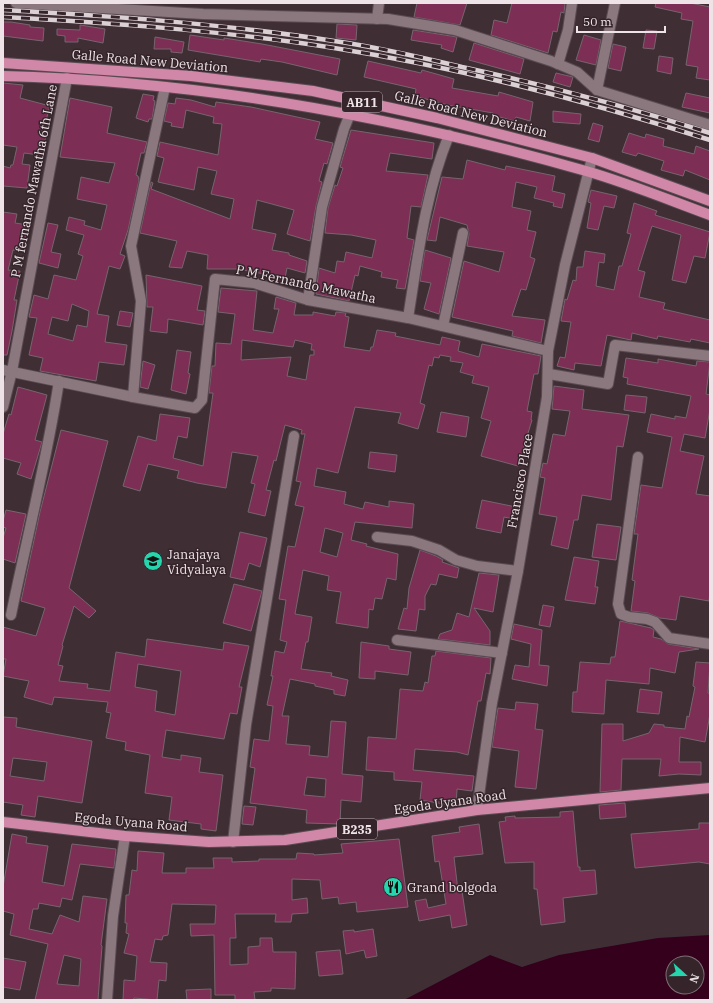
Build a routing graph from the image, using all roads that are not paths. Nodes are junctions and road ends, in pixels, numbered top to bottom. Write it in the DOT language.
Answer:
graph roads {
  1 [pos="16,3"];
  2 [pos="379,3"];
  3 [pos="572,3"];
  4 [pos="615,3"];
  5 [pos="377,19"];
  6 [pos="3,63"];
  7 [pos="558,64"];
  8 [pos="3,76"];
  9 [pos="67,78"];
  10 [pos="165,87"];
  11 [pos="597,90"];
  12 [pos="350,114"];
  13 [pos="710,124"];
  14 [pos="449,135"];
  15 [pos="592,158"];
  16 [pos="588,172"];
  17 [pos="710,201"];
  18 [pos="710,215"];
  19 [pos="463,233"];
  20 [pos="308,300"];
  21 [pos="408,318"];
  22 [pos="443,326"];
  23 [pos="548,350"];
  24 [pos="710,356"];
  25 [pos="8,370"];
  26 [pos="549,374"];
  27 [pos="60,381"];
  28 [pos="133,397"];
  29 [pos="3,407"];
  30 [pos="294,436"];
  31 [pos="638,456"];
  32 [pos="377,537"];
  33 [pos="518,571"];
  34 [pos="11,616"];
  35 [pos="397,640"];
  36 [pos="710,644"];
  37 [pos="502,653"];
  38 [pos="709,785"];
  39 [pos="477,810"];
  40 [pos="3,822"];
  41 [pos="126,836"];
  42 [pos="233,842"];
  43 [pos="107,1000"];
  1 -- 5 [label="street"];
  2 -- 5 [label="street"];
  3 -- 7 [label="street"];
  4 -- 11 [label="street"];
  5 -- 7 [label="street"];
  6 -- 15 [label="main road, Galle Road New Deviation / AB11"];
  7 -- 11 [label="street"];
  8 -- 9 [label="main road, Galle Road New Deviation / AB11"];
  9 -- 10 [label="main road, Galle Road New Deviation / AB11"];
  9 -- 25 [label="street, P M fernando Mawatha 6th Lane"];
  10 -- 12 [label="main road, Galle Road New Deviation / AB11"];
  10 -- 28 [label="street"];
  11 -- 13 [label="street"];
  12 -- 14 [label="main road, Galle Road New Deviation / AB11"];
  12 -- 20 [label="street"];
  14 -- 16 [label="main road, Galle Road New Deviation / AB11"];
  14 -- 21 [label="street"];
  15 -- 16 [label="street, Francisco Place"];
  15 -- 17 [label="main road, Galle Road New Deviation / AB11"];
  16 -- 18 [label="main road, Galle Road New Deviation / AB11"];
  16 -- 23 [label="street, Francisco Place"];
  19 -- 22 [label="street"];
  20 -- 21 [label="street, P M Fernando Mawatha"];
  20 -- 28 [label="street, P M Fernando Mawatha"];
  21 -- 22 [label="street, P M Fernando Mawatha"];
  22 -- 23 [label="street, P M Fernando Mawatha"];
  23 -- 26 [label="street, Francisco Place"];
  24 -- 26 [label="street"];
  25 -- 27 [label="street, P M Fernando Mawatha"];
  25 -- 29 [label="street, P M fernando Mawatha 6th Lane"];
  26 -- 33 [label="street, Francisco Place"];
  27 -- 28 [label="street, P M Fernando Mawatha"];
  27 -- 34 [label="street"];
  30 -- 42 [label="street"];
  31 -- 36 [label="street"];
  32 -- 33 [label="street"];
  33 -- 37 [label="street, Francisco Place"];
  35 -- 37 [label="street"];
  37 -- 39 [label="street, Francisco Place"];
  38 -- 39 [label="main road, Egoda Uyana Road / B235"];
  39 -- 42 [label="main road, Egoda Uyana Road / B235"];
  40 -- 41 [label="main road, Egoda Uyana Road / B235"];
  41 -- 42 [label="main road, Egoda Uyana Road / B235"];
  41 -- 43 [label="street"];
}
